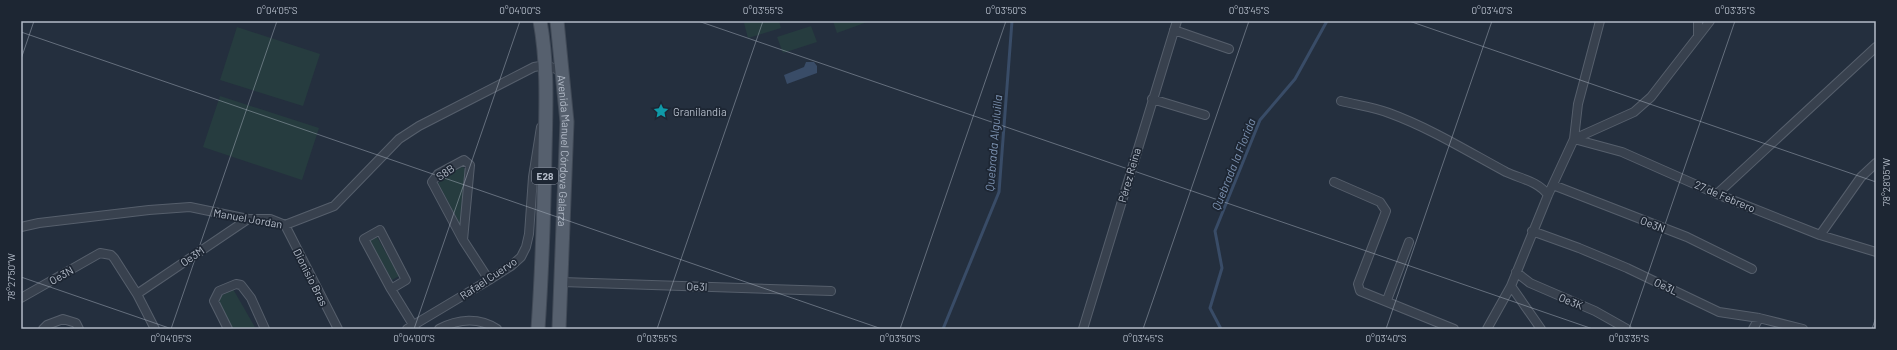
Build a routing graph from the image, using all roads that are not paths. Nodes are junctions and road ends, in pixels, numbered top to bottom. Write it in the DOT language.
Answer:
graph roads {
  1 [pos="557,21"];
  2 [pos="1177,21"];
  3 [pos="1600,21"];
  4 [pos="1698,21"];
  5 [pos="1710,21"];
  6 [pos="543,22"];
  7 [pos="1174,30"];
  8 [pos="1698,36"];
  9 [pos="1876,48"];
  10 [pos="1229,49"];
  11 [pos="546,65"];
  12 [pos="563,72"];
  13 [pos="1152,99"];
  14 [pos="1341,101"];
  15 [pos="546,106"];
  16 [pos="1205,115"];
  17 [pos="1574,139"];
  18 [pos="1876,162"];
  19 [pos="1334,182"];
  20 [pos="1553,185"];
  21 [pos="1717,194"];
  22 [pos="1548,195"];
  23 [pos="248,219"];
  24 [pos="285,225"];
  25 [pos="21,227"];
  26 [pos="1532,231"];
  27 [pos="1820,234"];
  28 [pos="464,240"];
  29 [pos="1408,242"];
  30 [pos="1876,252"];
  31 [pos="1752,269"];
  32 [pos="1516,272"];
  33 [pos="489,280"];
  34 [pos="562,282"];
  35 [pos="1511,286"];
  36 [pos="391,289"];
  37 [pos="831,291"];
  38 [pos="136,294"];
  39 [pos="21,298"];
  40 [pos="1386,300"];
  41 [pos="1759,318"];
  42 [pos="412,328"];
  43 [pos="44,329"];
  44 [pos="79,329"];
  45 [pos="155,329"];
  46 [pos="228,329"];
  47 [pos="265,329"];
  48 [pos="338,329"];
  49 [pos="439,329"];
  50 [pos="497,329"];
  51 [pos="538,329"];
  52 [pos="559,329"];
  53 [pos="1083,329"];
  54 [pos="1454,329"];
  55 [pos="1487,329"];
  56 [pos="1541,329"];
  57 [pos="1628,329"];
  58 [pos="1753,329"];
  59 [pos="1803,329"];
  1 -- 12 [label="main road, Avenida Manuel Córdova Galarza / E28"];
  2 -- 7 [label="street, Pérez Reina"];
  3 -- 17 [label="street"];
  4 -- 8 [label="street"];
  5 -- 8 [label="street"];
  6 -- 11 [label="main road, Avenida Manuel Córdova Galarza / E28"];
  7 -- 10 [label="street"];
  7 -- 13 [label="street, Pérez Reina"];
  8 -- 17 [label="street"];
  9 -- 21 [label="street"];
  11 -- 12 [label="street"];
  11 -- 15 [label="main road, Avenida Manuel Córdova Galarza / E28"];
  11 -- 24 [label="street, Manuel Jordan"];
  12 -- 34 [label="main road, Avenida Manuel Córdova Galarza / E28"];
  13 -- 16 [label="street"];
  13 -- 53 [label="street, Pérez Reina"];
  14 -- 22 [label="street"];
  15 -- 33 [label="street, Rafael Cuervo"];
  15 -- 51 [label="main road, Avenida Manuel Córdova Galarza / E28"];
  17 -- 20 [label="street"];
  17 -- 21 [label="street, 27 de Febrero"];
  18 -- 27 [label="street"];
  19 -- 40 [label="street"];
  20 -- 22 [label="street"];
  20 -- 31 [label="street, Oe3N"];
  21 -- 27 [label="street, 27 de Febrero"];
  22 -- 26 [label="street"];
  23 -- 24 [label="street, Manuel Jordan"];
  23 -- 25 [label="street, Manuel Jordan"];
  23 -- 38 [label="street, Oe3M"];
  24 -- 48 [label="street, Dionisio Bras"];
  26 -- 32 [label="street"];
  26 -- 41 [label="street, Oe3L"];
  27 -- 30 [label="street, 27 de Febrero"];
  28 -- 28 [label="street, S8B"];
  28 -- 33 [label="street, S8B"];
  29 -- 40 [label="street"];
  32 -- 35 [label="street"];
  32 -- 57 [label="street, Oe3K"];
  33 -- 42 [label="street, Rafael Cuervo"];
  34 -- 37 [label="street, Oe3I"];
  34 -- 52 [label="main road, Avenida Manuel Córdova Galarza / E28"];
  35 -- 55 [label="street"];
  35 -- 56 [label="street"];
  36 -- 36 [label="street"];
  36 -- 42 [label="street"];
  38 -- 39 [label="street, Oe3N"];
  38 -- 45 [label="street"];
  40 -- 54 [label="street"];
  41 -- 58 [label="street"];
  41 -- 59 [label="street, Oe3L"];
  43 -- 44 [label="street"];
  46 -- 47 [label="street"];
  49 -- 50 [label="street"];
}
